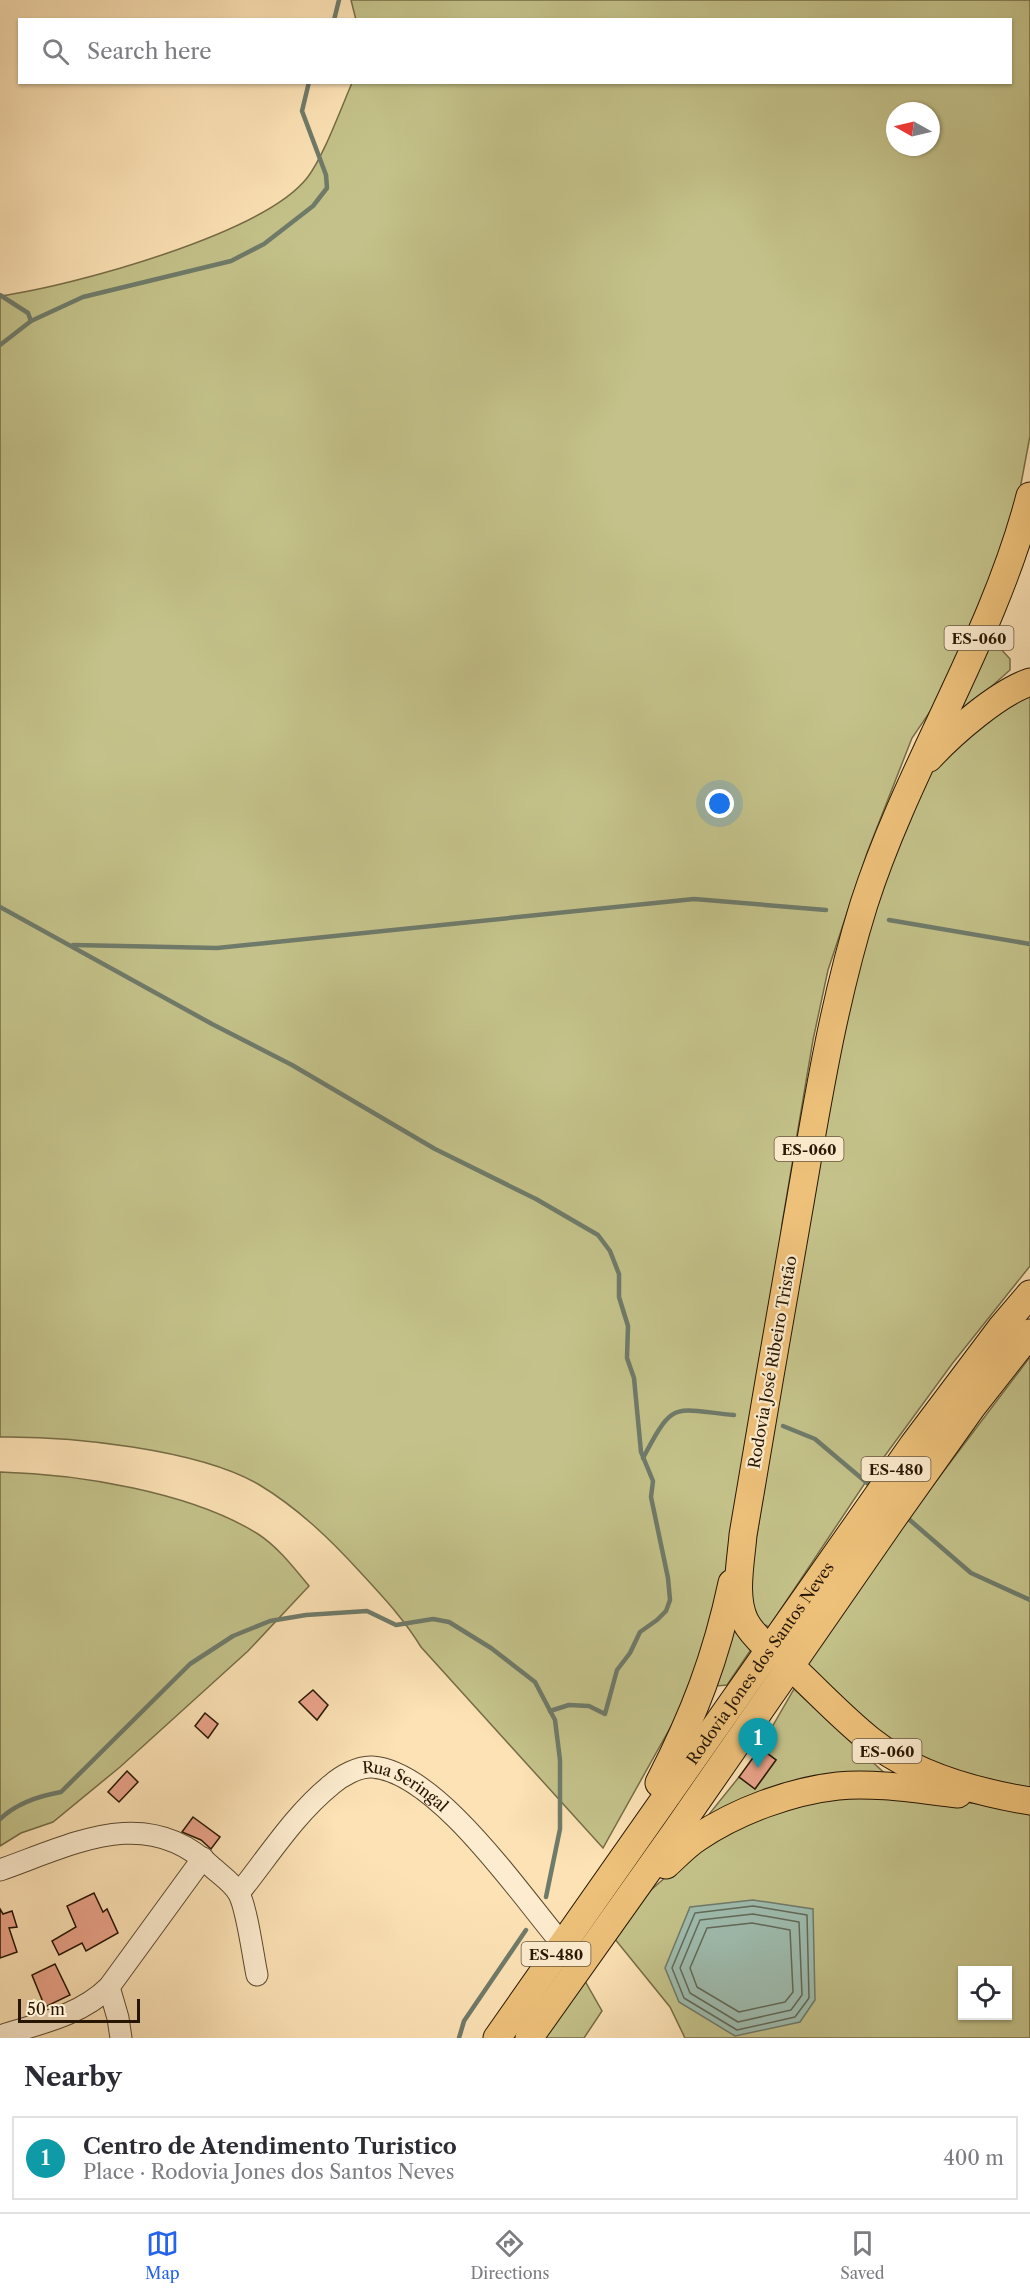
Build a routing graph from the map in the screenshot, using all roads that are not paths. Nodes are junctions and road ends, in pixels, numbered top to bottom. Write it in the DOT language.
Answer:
graph roads {
  1 [pos="1030,496"];
  2 [pos="1030,682"];
  3 [pos="915,774"];
  4 [pos="1030,1294"];
  5 [pos="1030,1333"];
  6 [pos="743,1535"];
  7 [pos="780,1658"];
  8 [pos="1023,1800"];
  9 [pos="203,1858"];
  10 [pos="614,1868"];
  11 [pos="0,1870"];
  12 [pos="239,1893"];
  13 [pos="631,1896"];
  14 [pos="563,1945"];
  15 [pos="257,1975"];
  16 [pos="109,1987"];
  17 [pos="0,2036"];
  18 [pos="121,2038"];
  19 [pos="497,2038"];
  20 [pos="529,2038"];
  1 -- 3 [label="main road, ES-060"];
  2 -- 3 [label="main road"];
  3 -- 6 [label="main road, Rodovia José Ribeiro Tristão / ES-060"];
  4 -- 7 [label="main road, Rodovia Jones dos Santos Neves / ES-480"];
  5 -- 7 [label="main road, Rodovia Jones dos Santos Neves / ES-480"];
  6 -- 7 [label="main road, Rodovia José Ribeiro Tristão / ES-060"];
  6 -- 10 [label="main road"];
  7 -- 8 [label="main road, Rodovia José Ribeiro Tristão / ES-060"];
  7 -- 10 [label="main road, Rodovia Jones dos Santos Neves / ES-480"];
  7 -- 13 [label="main road, Rodovia Jones dos Santos Neves / ES-480"];
  8 -- 13 [label="main road"];
  9 -- 11 [label="street"];
  9 -- 12 [label="street"];
  9 -- 16 [label="street"];
  10 -- 14 [label="main road, Rodovia Jones dos Santos Neves / ES-480"];
  12 -- 14 [label="street, Rua Seringal"];
  12 -- 15 [label="street"];
  13 -- 20 [label="main road, Rodovia Jones dos Santos Neves / ES-480"];
  14 -- 19 [label="main road, Rodovia Jones dos Santos Neves / ES-480"];
  16 -- 17 [label="street"];
  16 -- 18 [label="street"];
}
